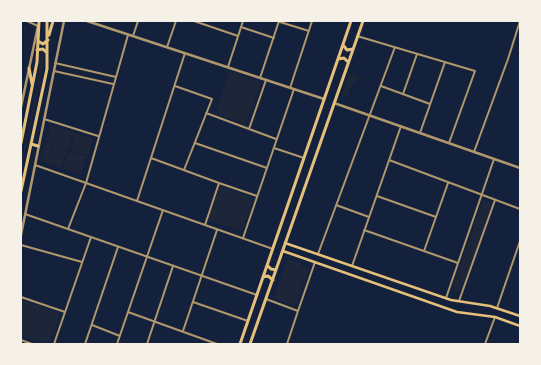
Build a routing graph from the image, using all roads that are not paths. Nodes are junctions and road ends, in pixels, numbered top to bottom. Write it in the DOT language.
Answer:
graph roads {
  1 [pos="27,21"];
  2 [pos="38,21"];
  3 [pos="48,21"];
  4 [pos="53,21"];
  5 [pos="64,21"];
  6 [pos="87,21"];
  7 [pos="138,21"];
  8 [pos="176,21"];
  9 [pos="194,21"];
  10 [pos="206,21"];
  11 [pos="243,21"];
  12 [pos="279,21"];
  13 [pos="312,21"];
  14 [pos="351,21"];
  15 [pos="363,21"];
  16 [pos="520,21"];
  17 [pos="204,25"];
  18 [pos="38,26"];
  19 [pos="241,27"];
  20 [pos="309,31"];
  21 [pos="128,35"];
  22 [pos="133,36"];
  23 [pos="238,36"];
  24 [pos="357,36"];
  25 [pos="37,38"];
  26 [pos="274,38"];
  27 [pos="48,40"];
  28 [pos="343,46"];
  29 [pos="167,47"];
  30 [pos="395,47"];
  31 [pos="353,49"];
  32 [pos="37,50"];
  33 [pos="185,54"];
  34 [pos="417,54"];
  35 [pos="47,55"];
  36 [pos="338,59"];
  37 [pos="348,62"];
  38 [pos="445,62"];
  39 [pos="55,63"];
  40 [pos="228,67"];
  41 [pos="29,68"];
  42 [pos="54,71"];
  43 [pos="116,78"];
  44 [pos="260,78"];
  45 [pos="266,80"];
  46 [pos="114,84"];
  47 [pos="175,86"];
  48 [pos="381,86"];
  49 [pos="32,87"];
  50 [pos="290,88"];
  51 [pos="294,89"];
  52 [pos="403,94"];
  53 [pos="324,99"];
  54 [pos="334,103"];
  55 [pos="430,104"];
  56 [pos="21,107"];
  57 [pos="206,113"];
  58 [pos="370,115"];
  59 [pos="44,119"];
  60 [pos="401,126"];
  61 [pos="249,129"];
  62 [pos="420,133"];
  63 [pos="99,136"];
  64 [pos="22,137"];
  65 [pos="277,139"];
  66 [pos="21,143"];
  67 [pos="195,143"];
  68 [pos="448,143"];
  69 [pos="31,144"];
  70 [pos="38,146"];
  71 [pos="274,148"];
  72 [pos="474,152"];
  73 [pos="151,158"];
  74 [pos="304,158"];
  75 [pos="494,159"];
  76 [pos="389,160"];
  77 [pos="34,165"];
  78 [pos="267,168"];
  79 [pos="520,168"];
  80 [pos="184,170"];
  81 [pos="449,182"];
  82 [pos="86,183"];
  83 [pos="219,183"];
  84 [pos="21,191"];
  85 [pos="482,195"];
  86 [pos="258,196"];
  87 [pos="377,196"];
  88 [pos="495,200"];
  89 [pos="137,201"];
  90 [pos="336,205"];
  91 [pos="520,209"];
  92 [pos="163,210"];
  93 [pos="25,214"];
  94 [pos="369,217"];
  95 [pos="436,217"];
  96 [pos="205,225"];
  97 [pos="68,229"];
  98 [pos="217,229"];
  99 [pos="364,230"];
  100 [pos="21,235"];
  101 [pos="91,237"];
  102 [pos="243,238"];
  103 [pos="520,241"];
  104 [pos="285,243"];
  105 [pos="21,245"];
  106 [pos="118,247"];
  107 [pos="273,249"];
  108 [pos="283,251"];
  109 [pos="424,251"];
  110 [pos="318,254"];
  111 [pos="147,257"];
  112 [pos="82,262"];
  113 [pos="315,262"];
  114 [pos="458,263"];
  115 [pos="267,265"];
  116 [pos="173,266"];
  117 [pos="352,266"];
  118 [pos="276,270"];
  119 [pos="368,271"];
  120 [pos="377,274"];
  121 [pos="202,276"];
  122 [pos="263,277"];
  123 [pos="364,279"];
  124 [pos="272,280"];
  125 [pos="374,283"];
  126 [pos="256,295"];
  127 [pos="21,297"];
  128 [pos="446,298"];
  129 [pos="266,299"];
  130 [pos="193,302"];
  131 [pos="458,302"];
  132 [pos="497,308"];
  133 [pos="298,311"];
  134 [pos="65,312"];
  135 [pos="128,312"];
  136 [pos="520,316"];
  137 [pos="495,317"];
  138 [pos="154,321"];
  139 [pos="248,321"];
  140 [pos="92,325"];
  141 [pos="520,326"];
  142 [pos="183,331"];
  143 [pos="120,336"];
  144 [pos="21,340"];
  145 [pos="32,344"];
  146 [pos="54,344"];
  147 [pos="85,344"];
  148 [pos="117,344"];
  149 [pos="147,344"];
  150 [pos="217,344"];
  151 [pos="240,344"];
  152 [pos="250,344"];
  153 [pos="287,344"];
  154 [pos="485,344"];
  1 -- 18 [label="street"];
  2 -- 18 [label="main road"];
  3 -- 27 [label="main road"];
  4 -- 27 [label="main road"];
  5 -- 39 [label="street"];
  6 -- 21 [label="street"];
  7 -- 22 [label="street"];
  8 -- 29 [label="street"];
  9 -- 17 [label="street"];
  10 -- 17 [label="street"];
  11 -- 19 [label="street"];
  12 -- 20 [label="street"];
  12 -- 26 [label="street"];
  13 -- 20 [label="street"];
  14 -- 28 [label="main road"];
  15 -- 24 [label="main road"];
  16 -- 72 [label="street"];
  17 -- 23 [label="street"];
  18 -- 25 [label="main road"];
  18 -- 41 [label="street"];
  19 -- 23 [label="street"];
  19 -- 26 [label="street"];
  20 -- 50 [label="street"];
  21 -- 22 [label="street"];
  21 -- 43 [label="street"];
  22 -- 29 [label="street"];
  23 -- 40 [label="street"];
  24 -- 30 [label="street"];
  24 -- 31 [label="main road"];
  25 -- 27 [label="main road"];
  25 -- 32 [label="main road"];
  26 -- 44 [label="street"];
  27 -- 35 [label="main road"];
  28 -- 31 [label="main road"];
  28 -- 36 [label="main road"];
  29 -- 33 [label="street"];
  30 -- 34 [label="street"];
  30 -- 48 [label="street"];
  31 -- 37 [label="main road"];
  32 -- 35 [label="main road"];
  32 -- 49 [label="main road"];
  33 -- 40 [label="street"];
  33 -- 47 [label="street"];
  34 -- 38 [label="street"];
  34 -- 52 [label="street"];
  35 -- 69 [label="main road"];
  36 -- 37 [label="main road"];
  36 -- 53 [label="main road"];
  37 -- 54 [label="main road"];
  38 -- 55 [label="street"];
  38 -- 68 [label="street"];
  39 -- 42 [label="street"];
  39 -- 43 [label="street"];
  40 -- 44 [label="street"];
  41 -- 49 [label="main road"];
  41 -- 56 [label="street"];
  42 -- 46 [label="street"];
  42 -- 59 [label="street"];
  43 -- 46 [label="street"];
  44 -- 45 [label="street"];
  45 -- 50 [label="street"];
  45 -- 61 [label="street"];
  46 -- 63 [label="street"];
  47 -- 57 [label="street"];
  47 -- 73 [label="street"];
  48 -- 52 [label="street"];
  48 -- 58 [label="street"];
  49 -- 64 [label="main road"];
  50 -- 51 [label="street"];
  51 -- 53 [label="street"];
  51 -- 65 [label="street"];
  52 -- 55 [label="street"];
  53 -- 74 [label="main road"];
  54 -- 58 [label="street"];
  54 -- 104 [label="main road"];
  55 -- 62 [label="street"];
  57 -- 61 [label="street"];
  57 -- 67 [label="street"];
  58 -- 60 [label="street"];
  58 -- 90 [label="street"];
  59 -- 63 [label="street"];
  59 -- 70 [label="street"];
  60 -- 62 [label="street"];
  60 -- 76 [label="street"];
  61 -- 65 [label="street"];
  62 -- 68 [label="street"];
  63 -- 82 [label="street"];
  64 -- 66 [label="main road"];
  65 -- 71 [label="street"];
  67 -- 78 [label="street"];
  67 -- 80 [label="street"];
  68 -- 72 [label="street"];
  69 -- 70 [label="main road"];
  69 -- 84 [label="main road"];
  70 -- 77 [label="street"];
  71 -- 74 [label="street"];
  71 -- 78 [label="street"];
  72 -- 75 [label="street"];
  73 -- 80 [label="street"];
  73 -- 89 [label="street"];
  74 -- 107 [label="main road"];
  75 -- 79 [label="street"];
  75 -- 85 [label="street"];
  76 -- 81 [label="street"];
  76 -- 87 [label="street"];
  77 -- 82 [label="street"];
  77 -- 93 [label="street"];
  78 -- 86 [label="street"];
  80 -- 83 [label="street"];
  81 -- 85 [label="street"];
  81 -- 95 [label="street"];
  82 -- 89 [label="street"];
  82 -- 97 [label="street"];
  83 -- 86 [label="street"];
  83 -- 96 [label="street"];
  85 -- 88 [label="street"];
  85 -- 114 [label="street"];
  86 -- 102 [label="street"];
  87 -- 94 [label="street"];
  87 -- 95 [label="street"];
  88 -- 91 [label="street"];
  88 -- 131 [label="street"];
  89 -- 92 [label="street"];
  90 -- 94 [label="street"];
  90 -- 110 [label="street"];
  92 -- 96 [label="street"];
  92 -- 111 [label="street"];
  93 -- 97 [label="street"];
  93 -- 100 [label="street"];
  94 -- 99 [label="street"];
  95 -- 109 [label="street"];
  96 -- 98 [label="street"];
  97 -- 101 [label="street"];
  98 -- 102 [label="street"];
  98 -- 121 [label="street"];
  99 -- 109 [label="street"];
  99 -- 117 [label="street"];
  101 -- 106 [label="street"];
  101 -- 112 [label="street"];
  102 -- 107 [label="street"];
  103 -- 132 [label="street"];
  104 -- 108 [label="main road"];
  104 -- 110 [label="main road"];
  105 -- 112 [label="street"];
  106 -- 111 [label="street"];
  106 -- 140 [label="street"];
  107 -- 115 [label="main road"];
  108 -- 113 [label="main road"];
  108 -- 118 [label="main road"];
  109 -- 114 [label="street"];
  110 -- 117 [label="main road"];
  111 -- 116 [label="street"];
  111 -- 135 [label="street"];
  112 -- 134 [label="street"];
  113 -- 123 [label="main road"];
  113 -- 133 [label="street"];
  114 -- 128 [label="street"];
  115 -- 118 [label="main road"];
  115 -- 122 [label="main road"];
  116 -- 121 [label="street"];
  116 -- 138 [label="street"];
  117 -- 119 [label="main road"];
  118 -- 124 [label="main road"];
  119 -- 120 [label="main road"];
  119 -- 123 [label="main road"];
  120 -- 125 [label="main road"];
  120 -- 128 [label="main road"];
  121 -- 126 [label="street"];
  121 -- 130 [label="street"];
  122 -- 124 [label="main road"];
  122 -- 126 [label="main road"];
  123 -- 125 [label="main road"];
  124 -- 129 [label="main road"];
  125 -- 137 [label="main road"];
  126 -- 139 [label="main road"];
  127 -- 134 [label="street"];
  128 -- 131 [label="main road"];
  129 -- 133 [label="street"];
  129 -- 152 [label="main road"];
  130 -- 139 [label="street"];
  130 -- 142 [label="street"];
  131 -- 132 [label="main road"];
  132 -- 136 [label="main road"];
  133 -- 153 [label="street"];
  134 -- 146 [label="street"];
  135 -- 138 [label="street"];
  135 -- 143 [label="street"];
  137 -- 141 [label="main road"];
  137 -- 154 [label="street"];
  138 -- 142 [label="street"];
  138 -- 149 [label="street"];
  139 -- 151 [label="main road"];
  140 -- 143 [label="street"];
  140 -- 147 [label="street"];
  142 -- 150 [label="street"];
  143 -- 148 [label="street"];
  144 -- 145 [label="street"];
}
